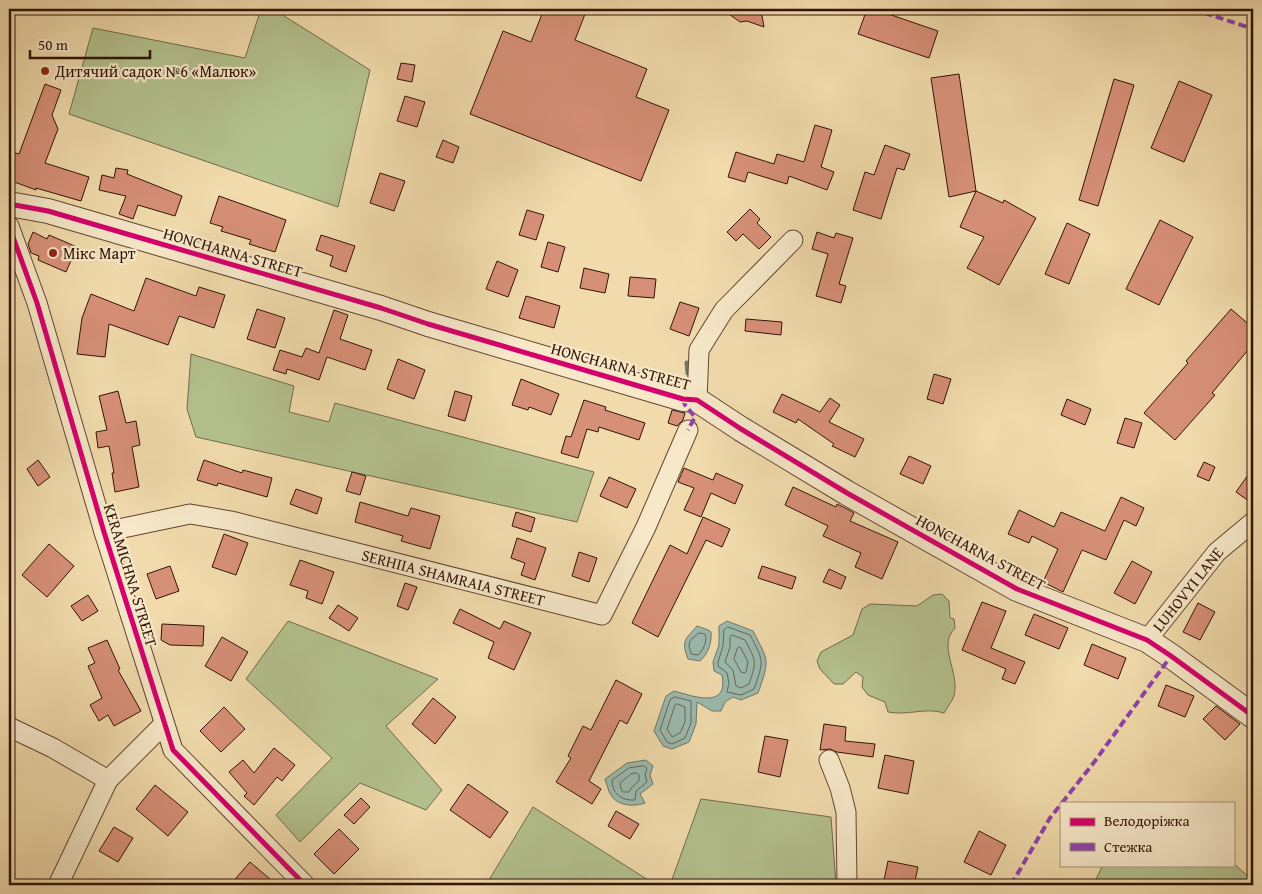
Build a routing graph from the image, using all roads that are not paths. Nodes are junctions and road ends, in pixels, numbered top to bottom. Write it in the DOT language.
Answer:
graph roads {
  1 [pos="9,204"];
  2 [pos="9,226"];
  3 [pos="793,240"];
  4 [pos="697,400"];
  5 [pos="688,430"];
  6 [pos="1253,522"];
  7 [pos="104,532"];
  8 [pos="1147,640"];
  9 [pos="1253,716"];
  10 [pos="164,724"];
  11 [pos="9,727"];
  12 [pos="829,760"];
  13 [pos="108,780"];
  14 [pos="58,885"];
  15 [pos="305,885"];
  16 [pos="847,885"];
  1 -- 4 [label="street, HONCHARNA STREET"];
  2 -- 7 [label="street, KERAMICHNA STREET"];
  3 -- 4 [label="street"];
  4 -- 8 [label="street, HONCHARNA STREET"];
  5 -- 7 [label="street, SERHIIA SHAMRAIA STREET"];
  6 -- 8 [label="street, LUHOVYI LANE"];
  7 -- 10 [label="street, KERAMICHNA STREET"];
  8 -- 9 [label="street, HONCHARNA STREET"];
  10 -- 13 [label="street"];
  10 -- 15 [label="street, KERAMICHNA STREET"];
  11 -- 13 [label="street"];
  12 -- 16 [label="street"];
  13 -- 14 [label="street"];
}
